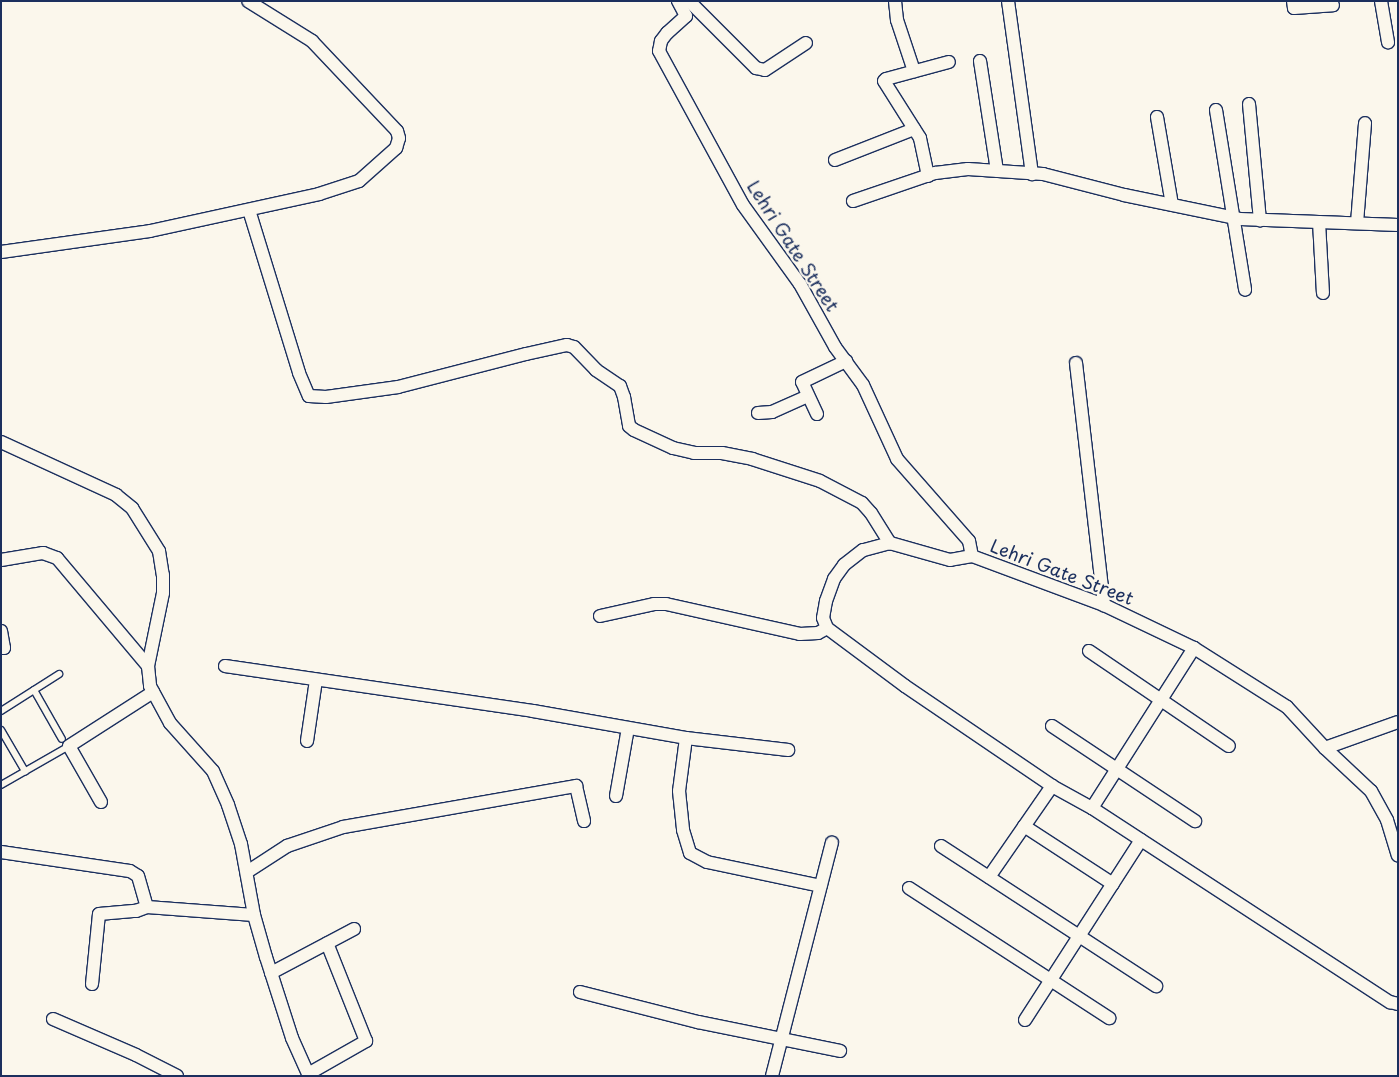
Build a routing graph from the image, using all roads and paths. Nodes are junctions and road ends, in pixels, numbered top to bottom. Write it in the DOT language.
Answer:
graph roads {
  1 [pos="248,1"];
  2 [pos="895,1"];
  3 [pos="1008,1"];
  4 [pos="1292,1"];
  5 [pos="1381,1"];
  6 [pos="684,2"];
  7 [pos="1333,5"];
  8 [pos="1388,42"];
  9 [pos="806,43"];
  10 [pos="980,60"];
  11 [pos="949,62"];
  12 [pos="914,71"];
  13 [pos="1249,104"];
  14 [pos="1216,110"];
  15 [pos="1157,117"];
  16 [pos="1365,123"];
  17 [pos="914,129"];
  18 [pos="835,160"];
  19 [pos="998,171"];
  20 [pos="1032,174"];
  21 [pos="928,176"];
  22 [pos="853,201"];
  23 [pos="1172,205"];
  24 [pos="249,210"];
  25 [pos="1234,218"];
  26 [pos="1260,220"];
  27 [pos="1319,222"];
  28 [pos="1357,223"];
  29 [pos="1398,225"];
  30 [pos="1,252"];
  31 [pos="1245,290"];
  32 [pos="1324,293"];
  33 [pos="846,361"];
  34 [pos="1076,363"];
  35 [pos="808,396"];
  36 [pos="758,413"];
  37 [pos="817,414"];
  38 [pos="1,442"];
  39 [pos="890,543"];
  40 [pos="972,556"];
  41 [pos="1,560"];
  42 [pos="1104,605"];
  43 [pos="600,616"];
  44 [pos="827,628"];
  45 [pos="1,631"];
  46 [pos="1,648"];
  47 [pos="1194,648"];
  48 [pos="1089,651"];
  49 [pos="148,666"];
  50 [pos="225,666"];
  51 [pos="59,674"];
  52 [pos="316,680"];
  53 [pos="34,690"];
  54 [pos="154,692"];
  55 [pos="1160,701"];
  56 [pos="1,711"];
  57 [pos="1398,722"];
  58 [pos="1052,726"];
  59 [pos="628,728"];
  60 [pos="1,730"];
  61 [pos="686,738"];
  62 [pos="307,740"];
  63 [pos="66,743"];
  64 [pos="1230,746"];
  65 [pos="1326,748"];
  66 [pos="788,750"];
  67 [pos="1116,770"];
  68 [pos="25,771"];
  69 [pos="1,785"];
  70 [pos="1052,786"];
  71 [pos="616,796"];
  72 [pos="101,802"];
  73 [pos="1092,808"];
  74 [pos="584,820"];
  75 [pos="1195,821"];
  76 [pos="1024,826"];
  77 [pos="1141,840"];
  78 [pos="832,843"];
  79 [pos="941,846"];
  80 [pos="1,852"];
  81 [pos="1398,855"];
  82 [pos="247,872"];
  83 [pos="989,877"];
  84 [pos="1112,884"];
  85 [pos="820,886"];
  86 [pos="909,888"];
  87 [pos="147,907"];
  88 [pos="254,915"];
  89 [pos="354,929"];
  90 [pos="1079,936"];
  91 [pos="327,943"];
  92 [pos="271,973"];
  93 [pos="1050,981"];
  94 [pos="92,984"];
  95 [pos="1156,986"];
  96 [pos="580,992"];
  97 [pos="1398,1004"];
  98 [pos="1109,1018"];
  99 [pos="53,1019"];
  100 [pos="1025,1020"];
  101 [pos="781,1038"];
  102 [pos="840,1051"];
  103 [pos="308,1075"];
  104 [pos="177,1076"];
  105 [pos="772,1076"];
  1 -- 24 [label="street"];
  2 -- 12 [label="street"];
  3 -- 20 [label="street"];
  4 -- 7 [label="street"];
  5 -- 8 [label="street"];
  6 -- 9 [label="street"];
  6 -- 33 [label="street, Lehri Gate Street"];
  10 -- 19 [label="street"];
  11 -- 12 [label="street"];
  12 -- 17 [label="street"];
  13 -- 26 [label="street"];
  14 -- 25 [label="street"];
  15 -- 23 [label="street"];
  16 -- 28 [label="street"];
  17 -- 18 [label="street"];
  17 -- 21 [label="street"];
  19 -- 20 [label="street"];
  19 -- 21 [label="street"];
  20 -- 23 [label="street"];
  21 -- 22 [label="street"];
  23 -- 25 [label="street"];
  24 -- 30 [label="street"];
  24 -- 39 [label="street"];
  25 -- 26 [label="street"];
  25 -- 31 [label="street"];
  26 -- 27 [label="street"];
  27 -- 28 [label="street"];
  27 -- 32 [label="street"];
  28 -- 29 [label="street"];
  33 -- 35 [label="street"];
  33 -- 40 [label="street, Lehri Gate Street"];
  34 -- 42 [label="street"];
  35 -- 36 [label="street"];
  35 -- 37 [label="street"];
  38 -- 49 [label="street"];
  39 -- 40 [label="street"];
  39 -- 44 [label="street"];
  40 -- 42 [label="street, Lehri Gate Street"];
  41 -- 49 [label="street"];
  42 -- 47 [label="street, Lehri Gate Street"];
  43 -- 44 [label="street"];
  44 -- 70 [label="street"];
  45 -- 46 [label="street"];
  47 -- 55 [label="street"];
  47 -- 65 [label="street, Lehri Gate Street"];
  48 -- 55 [label="street"];
  49 -- 54 [label="street"];
  50 -- 52 [label="street"];
  51 -- 53 [label="lane"];
  52 -- 59 [label="street"];
  52 -- 62 [label="street"];
  53 -- 56 [label="lane"];
  53 -- 63 [label="lane"];
  54 -- 63 [label="street"];
  54 -- 82 [label="street"];
  55 -- 64 [label="street"];
  55 -- 67 [label="street"];
  57 -- 65 [label="street"];
  58 -- 67 [label="street"];
  59 -- 61 [label="street"];
  59 -- 71 [label="street"];
  60 -- 68 [label="lane"];
  61 -- 66 [label="street"];
  61 -- 85 [label="street"];
  63 -- 68 [label="lane"];
  63 -- 72 [label="street"];
  65 -- 81 [label="street, Lehri Gate Street"];
  67 -- 73 [label="street"];
  67 -- 75 [label="street"];
  68 -- 69 [label="lane"];
  70 -- 73 [label="street"];
  70 -- 76 [label="street"];
  73 -- 77 [label="street"];
  74 -- 82 [label="street"];
  76 -- 83 [label="street"];
  76 -- 84 [label="street"];
  77 -- 84 [label="street"];
  77 -- 97 [label="street"];
  78 -- 85 [label="street"];
  79 -- 83 [label="street"];
  80 -- 87 [label="street"];
  82 -- 88 [label="street"];
  83 -- 90 [label="street"];
  84 -- 90 [label="street"];
  85 -- 101 [label="street"];
  86 -- 93 [label="street"];
  87 -- 88 [label="street"];
  87 -- 94 [label="street"];
  88 -- 92 [label="street"];
  89 -- 91 [label="street"];
  90 -- 93 [label="street"];
  90 -- 95 [label="street"];
  91 -- 92 [label="street"];
  91 -- 103 [label="street"];
  92 -- 103 [label="street"];
  93 -- 98 [label="street"];
  93 -- 100 [label="street"];
  96 -- 101 [label="street"];
  99 -- 104 [label="street"];
  101 -- 102 [label="street"];
  101 -- 105 [label="street"];
}
